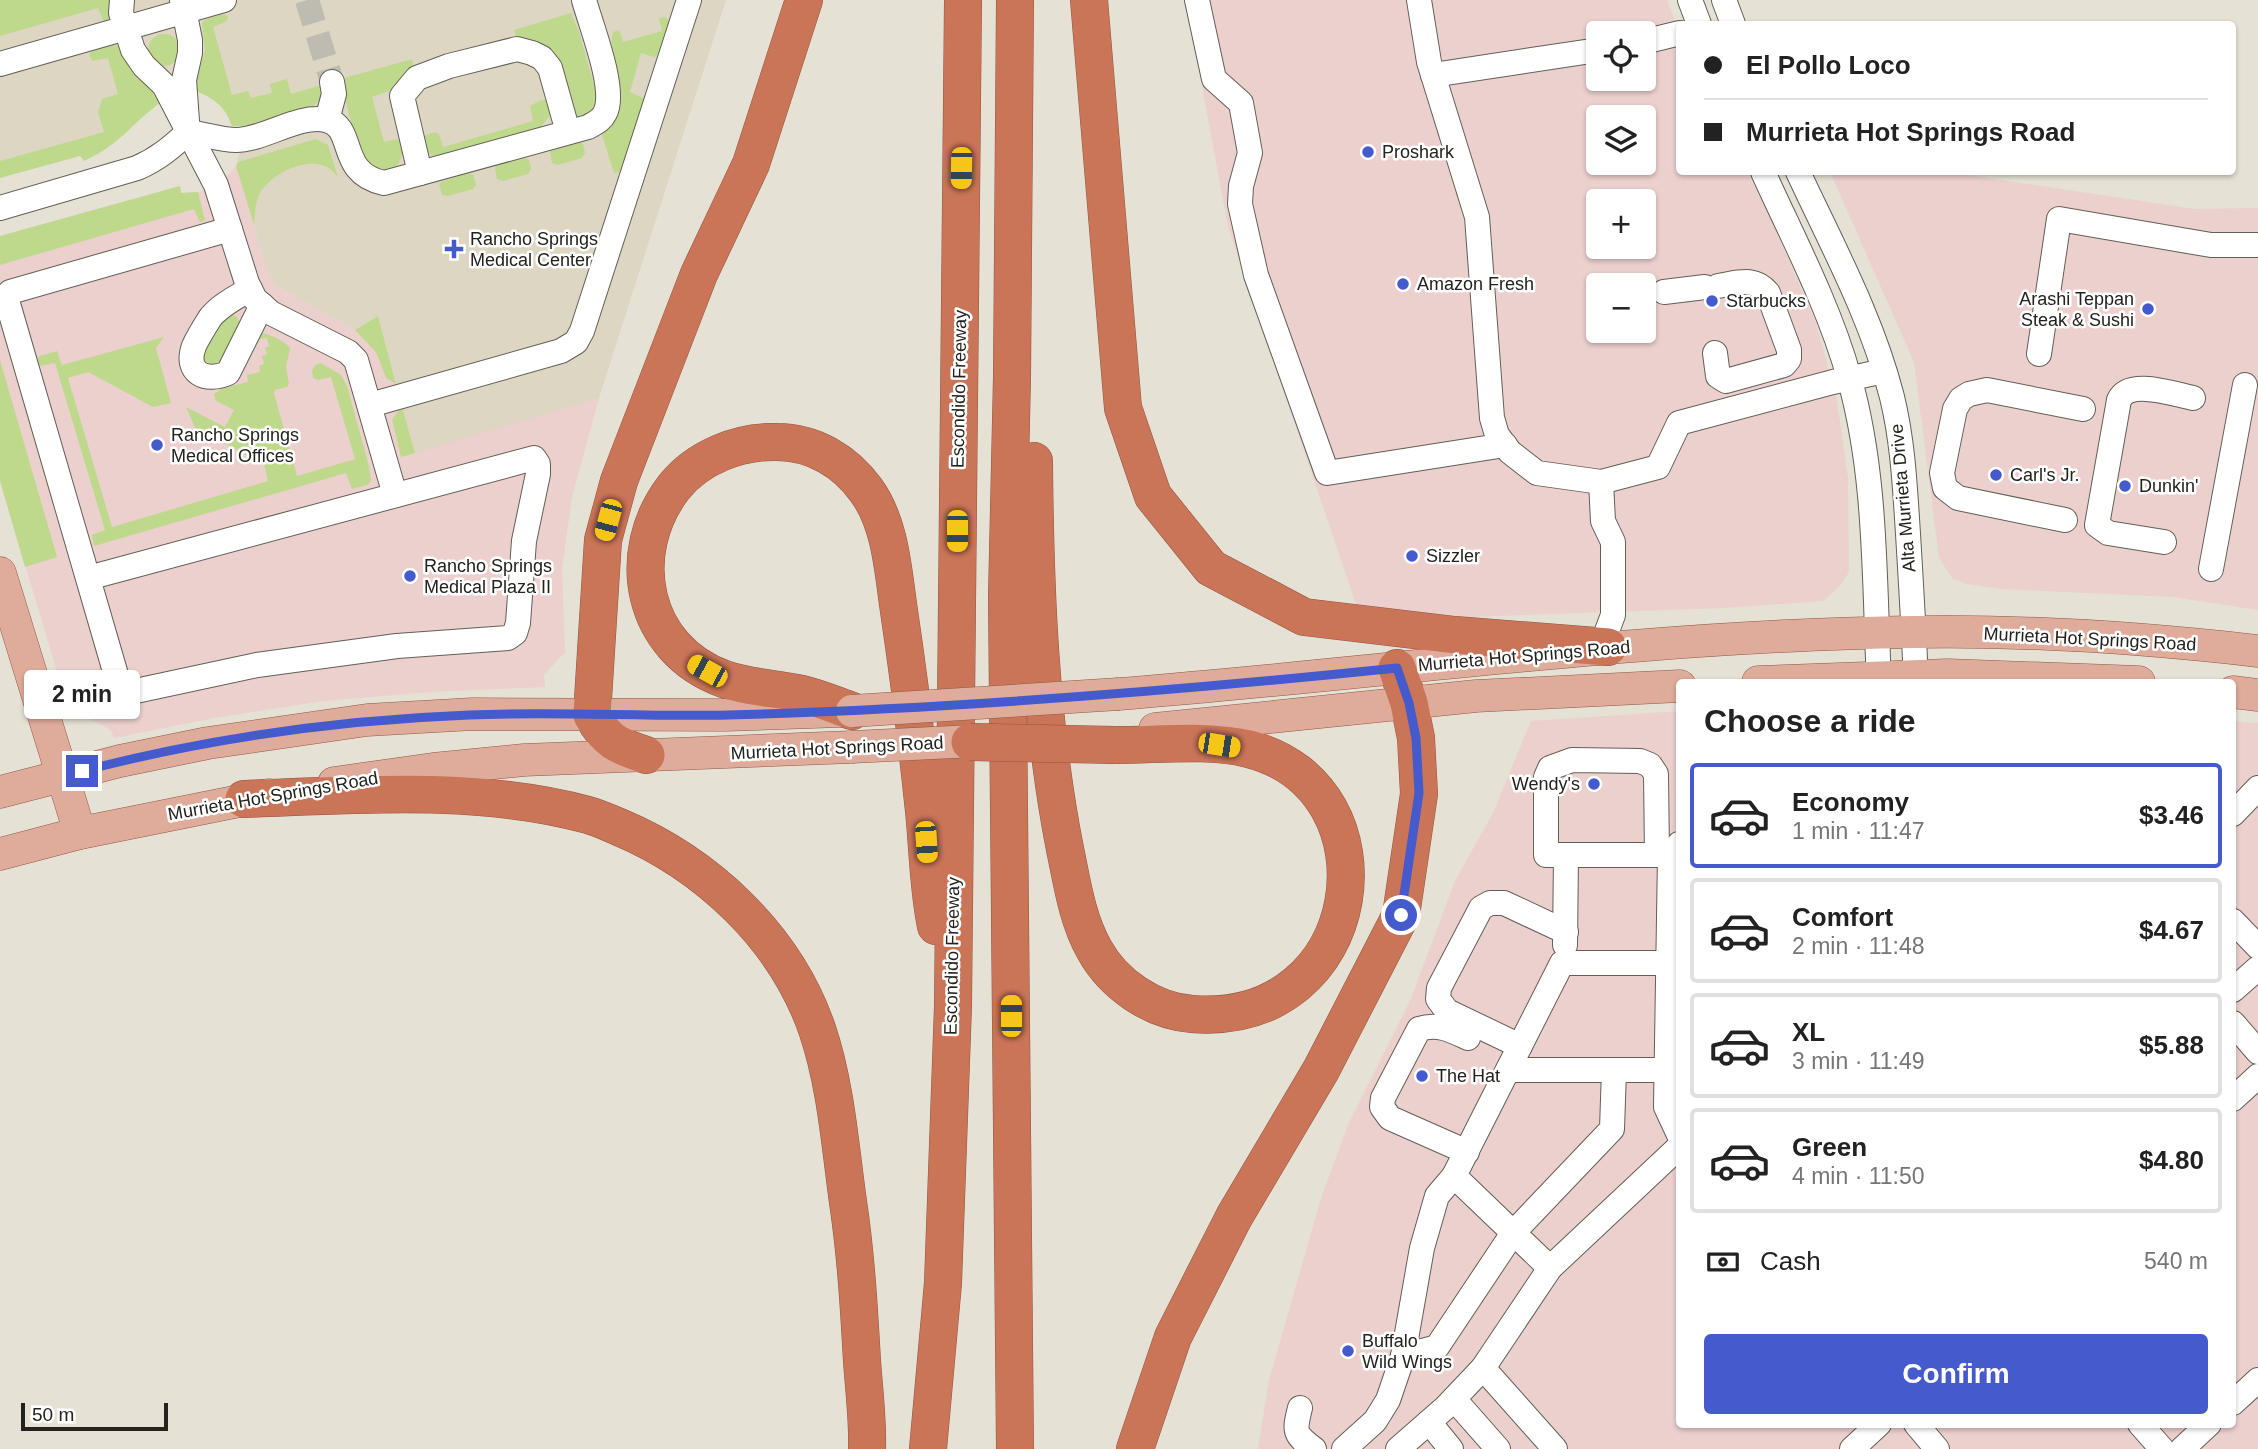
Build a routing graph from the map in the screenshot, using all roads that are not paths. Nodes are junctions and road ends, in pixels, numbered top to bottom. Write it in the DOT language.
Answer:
graph roads {
  1 [pos="122,0"];
  2 [pos="224,0"];
  3 [pos="584,0"];
  4 [pos="689,0"];
  5 [pos="804,0"];
  6 [pos="963,0"];
  7 [pos="1016,0"];
  8 [pos="1088,0"];
  9 [pos="1197,0"];
  10 [pos="1419,0"];
  11 [pos="1690,0"];
  12 [pos="183,6"];
  13 [pos="1698,21"];
  14 [pos="125,28"];
  15 [pos="1676,34"];
  16 [pos="1656,39"];
  17 [pos="1586,52"];
  18 [pos="0,64"];
  19 [pos="1433,75"];
  20 [pos="332,82"];
  21 [pos="327,120"];
  22 [pos="188,132"];
  23 [pos="568,132"];
  24 [pos="420,173"];
  25 [pos="1764,175"];
  26 [pos="1799,175"];
  27 [pos="0,208"];
  28 [pos="230,229"];
  29 [pos="2258,245"];
  30 [pos="1664,292"];
  31 [pos="1715,353"];
  32 [pos="2039,354"];
  33 [pos="1884,371"];
  34 [pos="1012,377"];
  35 [pos="1849,377"];
  36 [pos="2245,385"];
  37 [pos="2193,398"];
  38 [pos="370,405"];
  39 [pos="2083,409"];
  40 [pos="1505,445"];
  41 [pos="1601,482"];
  42 [pos="396,495"];
  43 [pos="2065,520"];
  44 [pos="2164,542"];
  45 [pos="2211,569"];
  46 [pos="0,573"];
  47 [pos="88,578"];
  48 [pos="1914,632"];
  49 [pos="1877,633"];
  50 [pos="1607,639"];
  51 [pos="2258,651"];
  52 [pos="1397,668"];
  53 [pos="1879,679"];
  54 [pos="1916,679"];
  55 [pos="1676,686"];
  56 [pos="2236,692"];
  57 [pos="2258,695"];
  58 [pos="1409,703"];
  59 [pos="852,710"];
  60 [pos="592,715"];
  61 [pos="1116,739"];
  62 [pos="971,742"];
  63 [pos="646,755"];
  64 [pos="62,776"];
  65 [pos="2258,788"];
  66 [pos="0,792"];
  67 [pos="244,799"];
  68 [pos="2236,811"];
  69 [pos="80,833"];
  70 [pos="1669,851"];
  71 [pos="0,854"];
  72 [pos="1556,855"];
  73 [pos="2236,924"];
  74 [pos="1566,932"];
  75 [pos="2258,946"];
  76 [pos="2236,951"];
  77 [pos="1562,963"];
  78 [pos="1675,964"];
  79 [pos="2258,968"];
  80 [pos="2236,987"];
  81 [pos="953,1006"];
  82 [pos="2236,1026"];
  83 [pos="2258,1052"];
  84 [pos="1514,1059"];
  85 [pos="1614,1070"];
  86 [pos="1673,1070"];
  87 [pos="2258,1076"];
  88 [pos="2236,1095"];
  89 [pos="1676,1129"];
  90 [pos="1676,1150"];
  91 [pos="1466,1152"];
  92 [pos="1454,1176"];
  93 [pos="1514,1233"];
  94 [pos="1550,1268"];
  95 [pos="1403,1356"];
  96 [pos="1483,1367"];
  97 [pos="2258,1381"];
  98 [pos="1454,1399"];
  99 [pos="2236,1400"];
  100 [pos="1300,1408"];
  101 [pos="1429,1422"];
  102 [pos="1875,1428"];
  103 [pos="1919,1428"];
  104 [pos="2144,1428"];
  105 [pos="2205,1428"];
  106 [pos="867,1449"];
  107 [pos="928,1449"];
  108 [pos="1015,1449"];
  109 [pos="1135,1449"];
  110 [pos="1314,1449"];
  111 [pos="1344,1449"];
  112 [pos="1399,1449"];
  113 [pos="1451,1449"];
  114 [pos="1498,1449"];
  115 [pos="1555,1449"];
  116 [pos="1852,1449"];
  117 [pos="1937,1449"];
  118 [pos="2162,1449"];
  119 [pos="2182,1449"];
  1 -- 14 [label="street"];
  2 -- 12 [label="street"];
  3 -- 23 [label="street"];
  4 -- 38 [label="street"];
  5 -- 60 [label="highway"];
  6 -- 81 [label="highway, Escondido Freeway"];
  7 -- 34 [label="highway"];
  8 -- 50 [label="highway"];
  9 -- 40 [label="street"];
  10 -- 19 [label="street"];
  11 -- 13 [label="street"];
  12 -- 14 [label="street"];
  12 -- 22 [label="street"];
  14 -- 18 [label="street"];
  14 -- 22 [label="street"];
  15 -- 16 [label="street"];
  17 -- 19 [label="street"];
  19 -- 40 [label="street"];
  20 -- 21 [label="street"];
  21 -- 22 [label="street"];
  21 -- 24 [label="street"];
  22 -- 27 [label="street"];
  22 -- 28 [label="street"];
  23 -- 24 [label="street"];
  23 -- 24 [label="street"];
  25 -- 35 [label="street, Alta Murrieta Drive"];
  26 -- 33 [label="street, Alta Murrieta Drive"];
  28 -- 38 [label="street"];
  28 -- 47 [label="street"];
  29 -- 32 [label="street"];
  30 -- 31 [label="street"];
  33 -- 35 [label="street"];
  33 -- 48 [label="street, Alta Murrieta Drive"];
  34 -- 61 [label="highway"];
  34 -- 108 [label="highway"];
  35 -- 41 [label="street"];
  35 -- 49 [label="street, Alta Murrieta Drive"];
  36 -- 45 [label="street"];
  37 -- 44 [label="street"];
  38 -- 42 [label="street"];
  39 -- 43 [label="street"];
  40 -- 41 [label="street"];
  41 -- 50 [label="street"];
  42 -- 47 [label="street"];
  42 -- 47 [label="street"];
  46 -- 64 [label="main road"];
  48 -- 49 [label="main road, Murrieta Hot Springs Road"];
  48 -- 51 [label="main road, Murrieta Hot Springs Road"];
  48 -- 54 [label="street, Alta Murrieta Drive"];
  49 -- 50 [label="main road, Murrieta Hot Springs Road"];
  49 -- 53 [label="street, Alta Murrieta Drive"];
  50 -- 52 [label="main road, Murrieta Hot Springs Road"];
  52 -- 58 [label="highway"];
  52 -- 59 [label="main road, Murrieta Hot Springs Road, bridge"];
  55 -- 58 [label="main road, Murrieta Hot Springs Road"];
  56 -- 57 [label="main road"];
  58 -- 61 [label="main road, Murrieta Hot Springs Road"];
  58 -- 109 [label="highway"];
  59 -- 60 [label="main road, Murrieta Hot Springs Road"];
  59 -- 81 [label="highway"];
  60 -- 63 [label="highway"];
  60 -- 64 [label="main road, Murrieta Hot Springs Road"];
  61 -- 62 [label="highway, bridge"];
  62 -- 63 [label="main road, Murrieta Hot Springs Road, bridge"];
  63 -- 67 [label="main road, Murrieta Hot Springs Road"];
  64 -- 66 [label="main road, Murrieta Hot Springs Road"];
  64 -- 69 [label="main road"];
  65 -- 68 [label="street"];
  67 -- 69 [label="main road, Murrieta Hot Springs Road"];
  67 -- 106 [label="highway"];
  69 -- 71 [label="main road, Murrieta Hot Springs Road"];
  70 -- 72 [label="street"];
  70 -- 72 [label="street"];
  70 -- 78 [label="street"];
  72 -- 74 [label="street"];
  73 -- 75 [label="street"];
  74 -- 77 [label="street"];
  74 -- 84 [label="street"];
  75 -- 76 [label="street"];
  77 -- 78 [label="street"];
  77 -- 84 [label="street"];
  78 -- 86 [label="street"];
  79 -- 80 [label="street"];
  81 -- 107 [label="highway, Escondido Freeway"];
  82 -- 83 [label="street"];
  84 -- 85 [label="street"];
  84 -- 91 [label="street"];
  84 -- 91 [label="street"];
  85 -- 86 [label="street"];
  85 -- 93 [label="street"];
  86 -- 89 [label="street"];
  87 -- 88 [label="street"];
  90 -- 94 [label="street"];
  91 -- 92 [label="street"];
  92 -- 93 [label="street"];
  92 -- 95 [label="street"];
  93 -- 94 [label="street"];
  93 -- 95 [label="street"];
  94 -- 96 [label="street"];
  95 -- 111 [label="street"];
  96 -- 98 [label="street"];
  96 -- 115 [label="street"];
  97 -- 99 [label="street"];
  98 -- 101 [label="street"];
  98 -- 114 [label="street"];
  100 -- 110 [label="street"];
  101 -- 112 [label="street"];
  101 -- 113 [label="street"];
  102 -- 116 [label="street"];
  103 -- 117 [label="street"];
  104 -- 118 [label="street"];
  105 -- 119 [label="street"];
}
